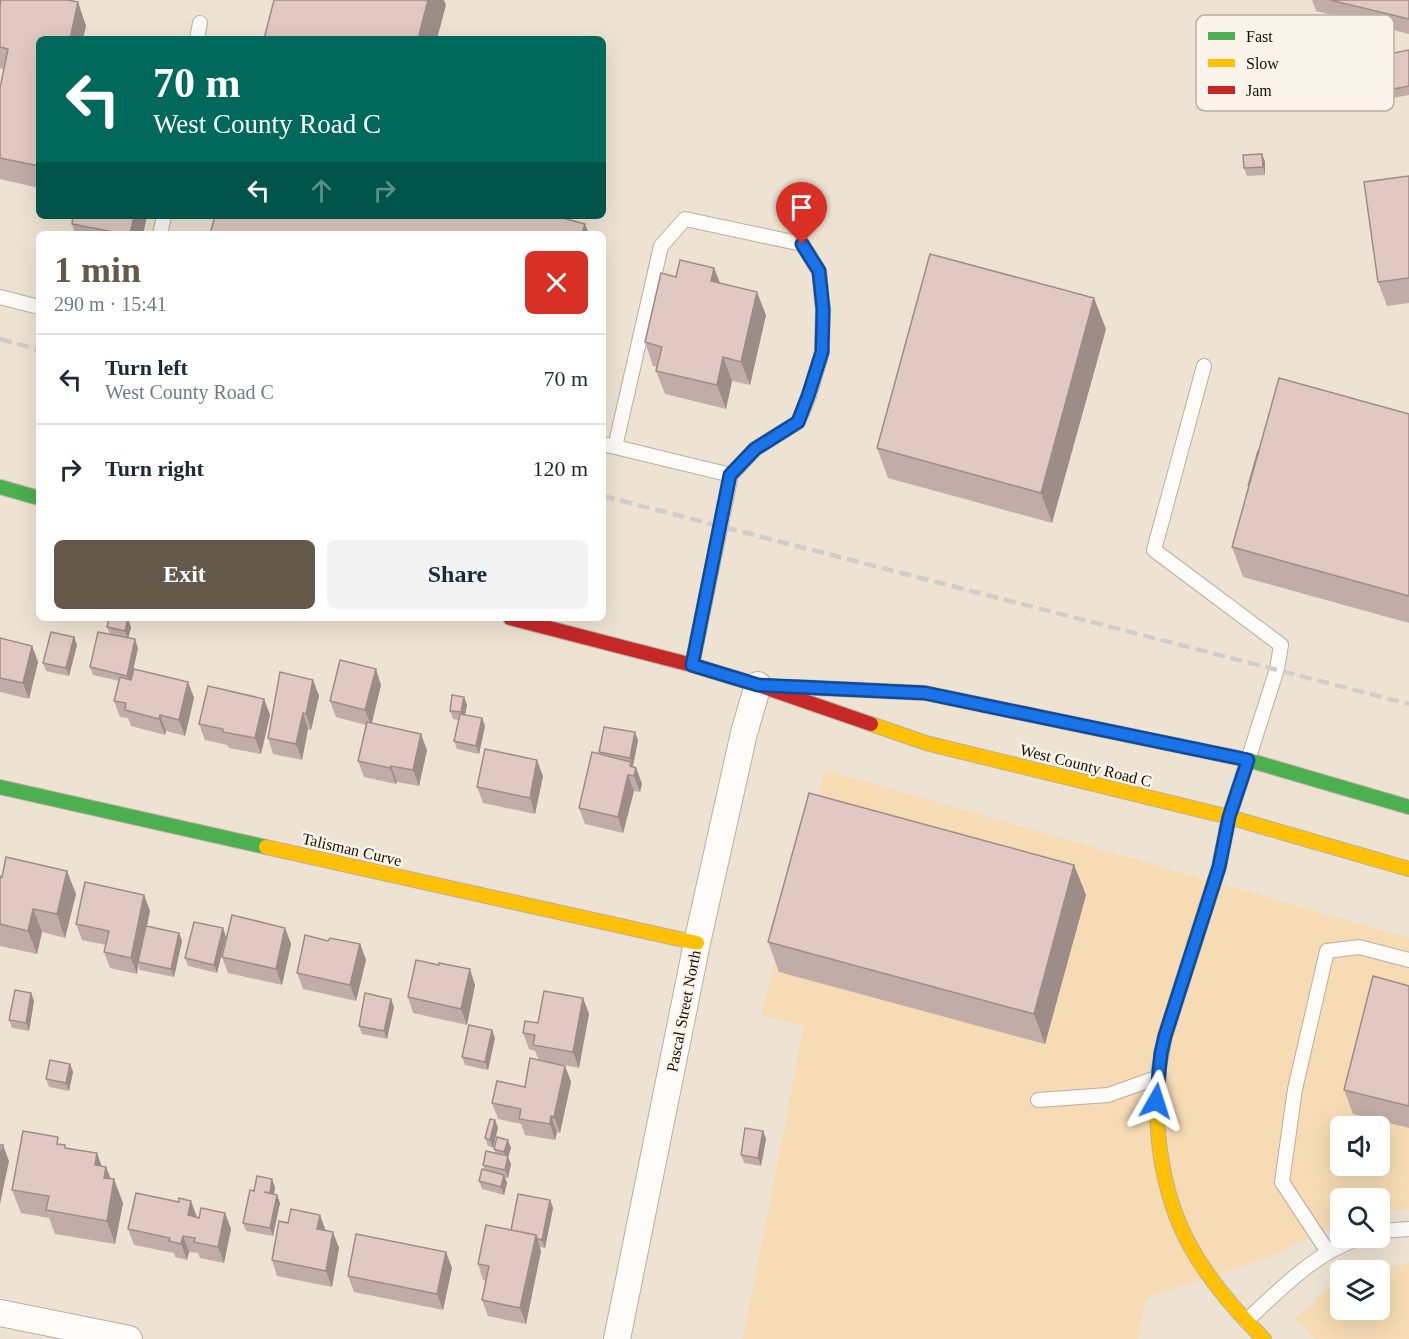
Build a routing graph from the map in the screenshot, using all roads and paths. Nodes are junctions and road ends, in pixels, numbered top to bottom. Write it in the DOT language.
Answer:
graph roads {
  1 [pos="200,22"];
  2 [pos="198,36"];
  3 [pos="0,297"];
  4 [pos="36,306"];
  5 [pos="1204,366"];
  6 [pos="609,445"];
  7 [pos="730,475"];
  8 [pos="0,488"];
  9 [pos="36,497"];
  10 [pos="522,621"];
  11 [pos="692,665"];
  12 [pos="758,685"];
  13 [pos="1248,760"];
  14 [pos="0,787"];
  15 [pos="1409,807"];
  16 [pos="1229,817"];
  17 [pos="1409,869"];
  18 [pos="697,943"];
  19 [pos="1409,960"];
  20 [pos="1158,1077"];
  21 [pos="1038,1100"];
  22 [pos="1409,1229"];
  23 [pos="1390,1230"];
  24 [pos="1335,1248"];
  25 [pos="1328,1252"];
  26 [pos="0,1313"];
  27 [pos="1246,1321"];
  28 [pos="129,1339"];
  29 [pos="617,1339"];
  30 [pos="1264,1339"];
  1 -- 2 [label="lane"];
  3 -- 4 [label="lane"];
  5 -- 13 [label="lane"];
  6 -- 7 [label="lane"];
  6 -- 7 [label="lane"];
  7 -- 11 [label="lane"];
  8 -- 9 [label="main road"];
  10 -- 11 [label="main road, West County Road C"];
  11 -- 12 [label="main road, West County Road C"];
  12 -- 13 [label="main road, West County Road C"];
  12 -- 16 [label="main road, West County Road C"];
  12 -- 18 [label="street, Pascal Street North"];
  13 -- 15 [label="main road, West County Road C"];
  13 -- 16 [label="main road"];
  14 -- 18 [label="main road, Talisman Curve"];
  16 -- 17 [label="main road, West County Road C"];
  16 -- 20 [label="main road"];
  18 -- 29 [label="street, Pascal Street North"];
  19 -- 25 [label="lane"];
  20 -- 21 [label="lane"];
  20 -- 27 [label="main road"];
  22 -- 23 [label="lane"];
  24 -- 25 [label="lane"];
  25 -- 27 [label="lane"];
  26 -- 28 [label="street"];
  27 -- 30 [label="main road"];
}
